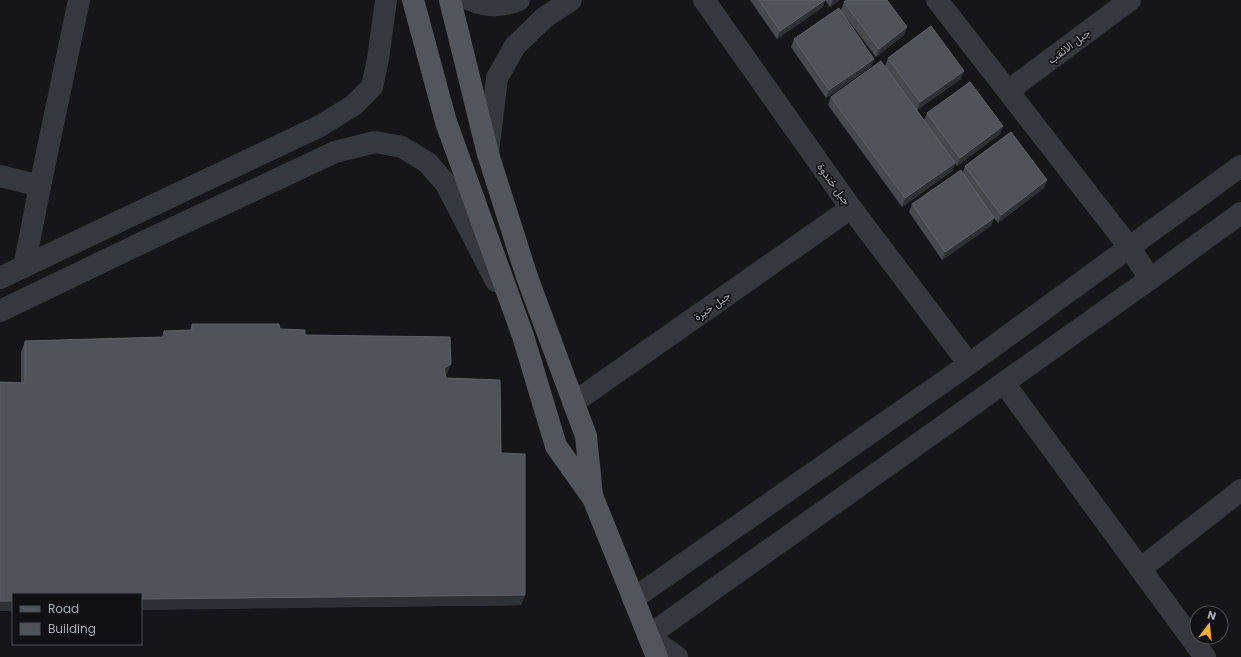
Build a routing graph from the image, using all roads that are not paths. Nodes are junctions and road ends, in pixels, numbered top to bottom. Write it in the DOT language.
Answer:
graph roads {
  1 [pos="79,0"];
  2 [pos="386,0"];
  3 [pos="414,0"];
  4 [pos="450,0"];
  5 [pos="470,0"];
  6 [pos="519,0"];
  7 [pos="571,0"];
  8 [pos="704,0"];
  9 [pos="937,0"];
  10 [pos="1130,0"];
  11 [pos="1008,92"];
  12 [pos="488,154"];
  13 [pos="1241,166"];
  14 [pos="0,176"];
  15 [pos="40,186"];
  16 [pos="851,208"];
  17 [pos="1241,213"];
  18 [pos="1130,248"];
  19 [pos="24,267"];
  20 [pos="0,278"];
  21 [pos="1150,279"];
  22 [pos="0,311"];
  23 [pos="523,336"];
  24 [pos="969,364"];
  25 [pos="1004,383"];
  26 [pos="574,403"];
  27 [pos="1241,490"];
  28 [pos="593,498"];
  29 [pos="1140,569"];
  30 [pos="634,599"];
  31 [pos="648,636"];
  32 [pos="657,657"];
  33 [pos="677,657"];
  34 [pos="1205,657"];
  1 -- 15 [label="street"];
  2 -- 19 [label="street"];
  3 -- 23 [label="main road"];
  4 -- 12 [label="main road"];
  5 -- 6 [label="street"];
  7 -- 12 [label="street"];
  8 -- 16 [label="street, جبل خندوة"];
  9 -- 11 [label="street"];
  10 -- 11 [label="street, جبل الاثقب"];
  11 -- 18 [label="street"];
  12 -- 26 [label="main road"];
  13 -- 18 [label="street"];
  14 -- 15 [label="street"];
  15 -- 19 [label="street"];
  16 -- 24 [label="street, جبل خندوة"];
  16 -- 26 [label="street, جبل خيرة"];
  17 -- 21 [label="street"];
  18 -- 21 [label="street"];
  18 -- 24 [label="street"];
  19 -- 20 [label="street"];
  21 -- 25 [label="street"];
  22 -- 23 [label="street"];
  23 -- 28 [label="main road"];
  24 -- 30 [label="street"];
  25 -- 29 [label="street"];
  25 -- 31 [label="street"];
  26 -- 28 [label="main road"];
  27 -- 29 [label="street"];
  28 -- 30 [label="main road"];
  29 -- 34 [label="street"];
  30 -- 31 [label="main road"];
  31 -- 32 [label="main road"];
  31 -- 33 [label="street"];
}
